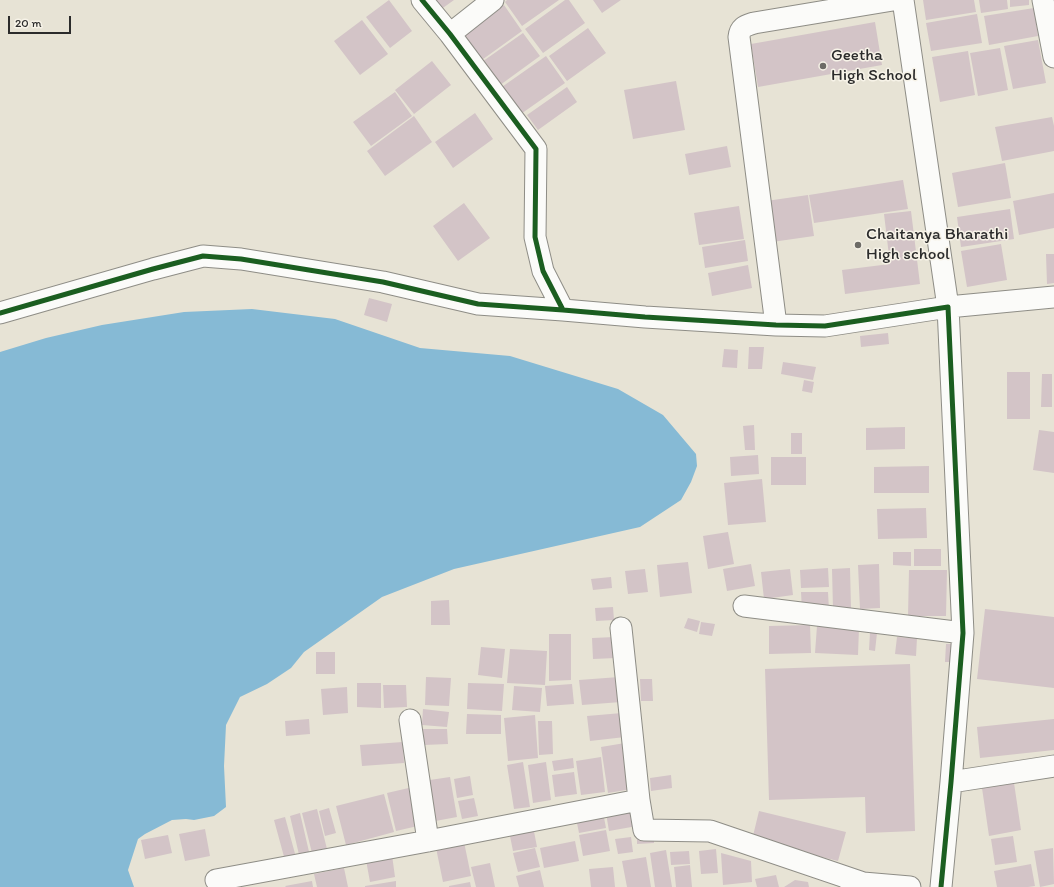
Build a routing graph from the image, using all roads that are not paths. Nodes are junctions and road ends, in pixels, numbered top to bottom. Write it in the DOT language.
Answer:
graph roads {
  1 [pos="422,0"];
  2 [pos="493,0"];
  3 [pos="893,0"];
  4 [pos="903,0"];
  5 [pos="1043,0"];
  6 [pos="450,34"];
  7 [pos="1054,57"];
  8 [pos="1054,297"];
  9 [pos="948,307"];
  10 [pos="563,310"];
  11 [pos="0,313"];
  12 [pos="776,325"];
  13 [pos="744,606"];
  14 [pos="620,628"];
  15 [pos="963,633"];
  16 [pos="410,720"];
  17 [pos="1054,766"];
  18 [pos="951,782"];
  19 [pos="639,800"];
  20 [pos="428,841"];
  21 [pos="216,880"];
  22 [pos="858,886"];
  23 [pos="910,887"];
  24 [pos="941,887"];
  1 -- 6 [label="street"];
  2 -- 6 [label="street"];
  3 -- 12 [label="street"];
  4 -- 9 [label="street"];
  5 -- 7 [label="street"];
  6 -- 10 [label="street"];
  8 -- 9 [label="street"];
  9 -- 12 [label="street"];
  9 -- 15 [label="street"];
  10 -- 11 [label="street"];
  10 -- 12 [label="street"];
  13 -- 15 [label="street"];
  14 -- 19 [label="street"];
  15 -- 18 [label="street"];
  16 -- 20 [label="street"];
  17 -- 18 [label="street"];
  18 -- 24 [label="street"];
  19 -- 20 [label="street"];
  19 -- 22 [label="street"];
  20 -- 21 [label="street"];
  22 -- 23 [label="street"];
}
